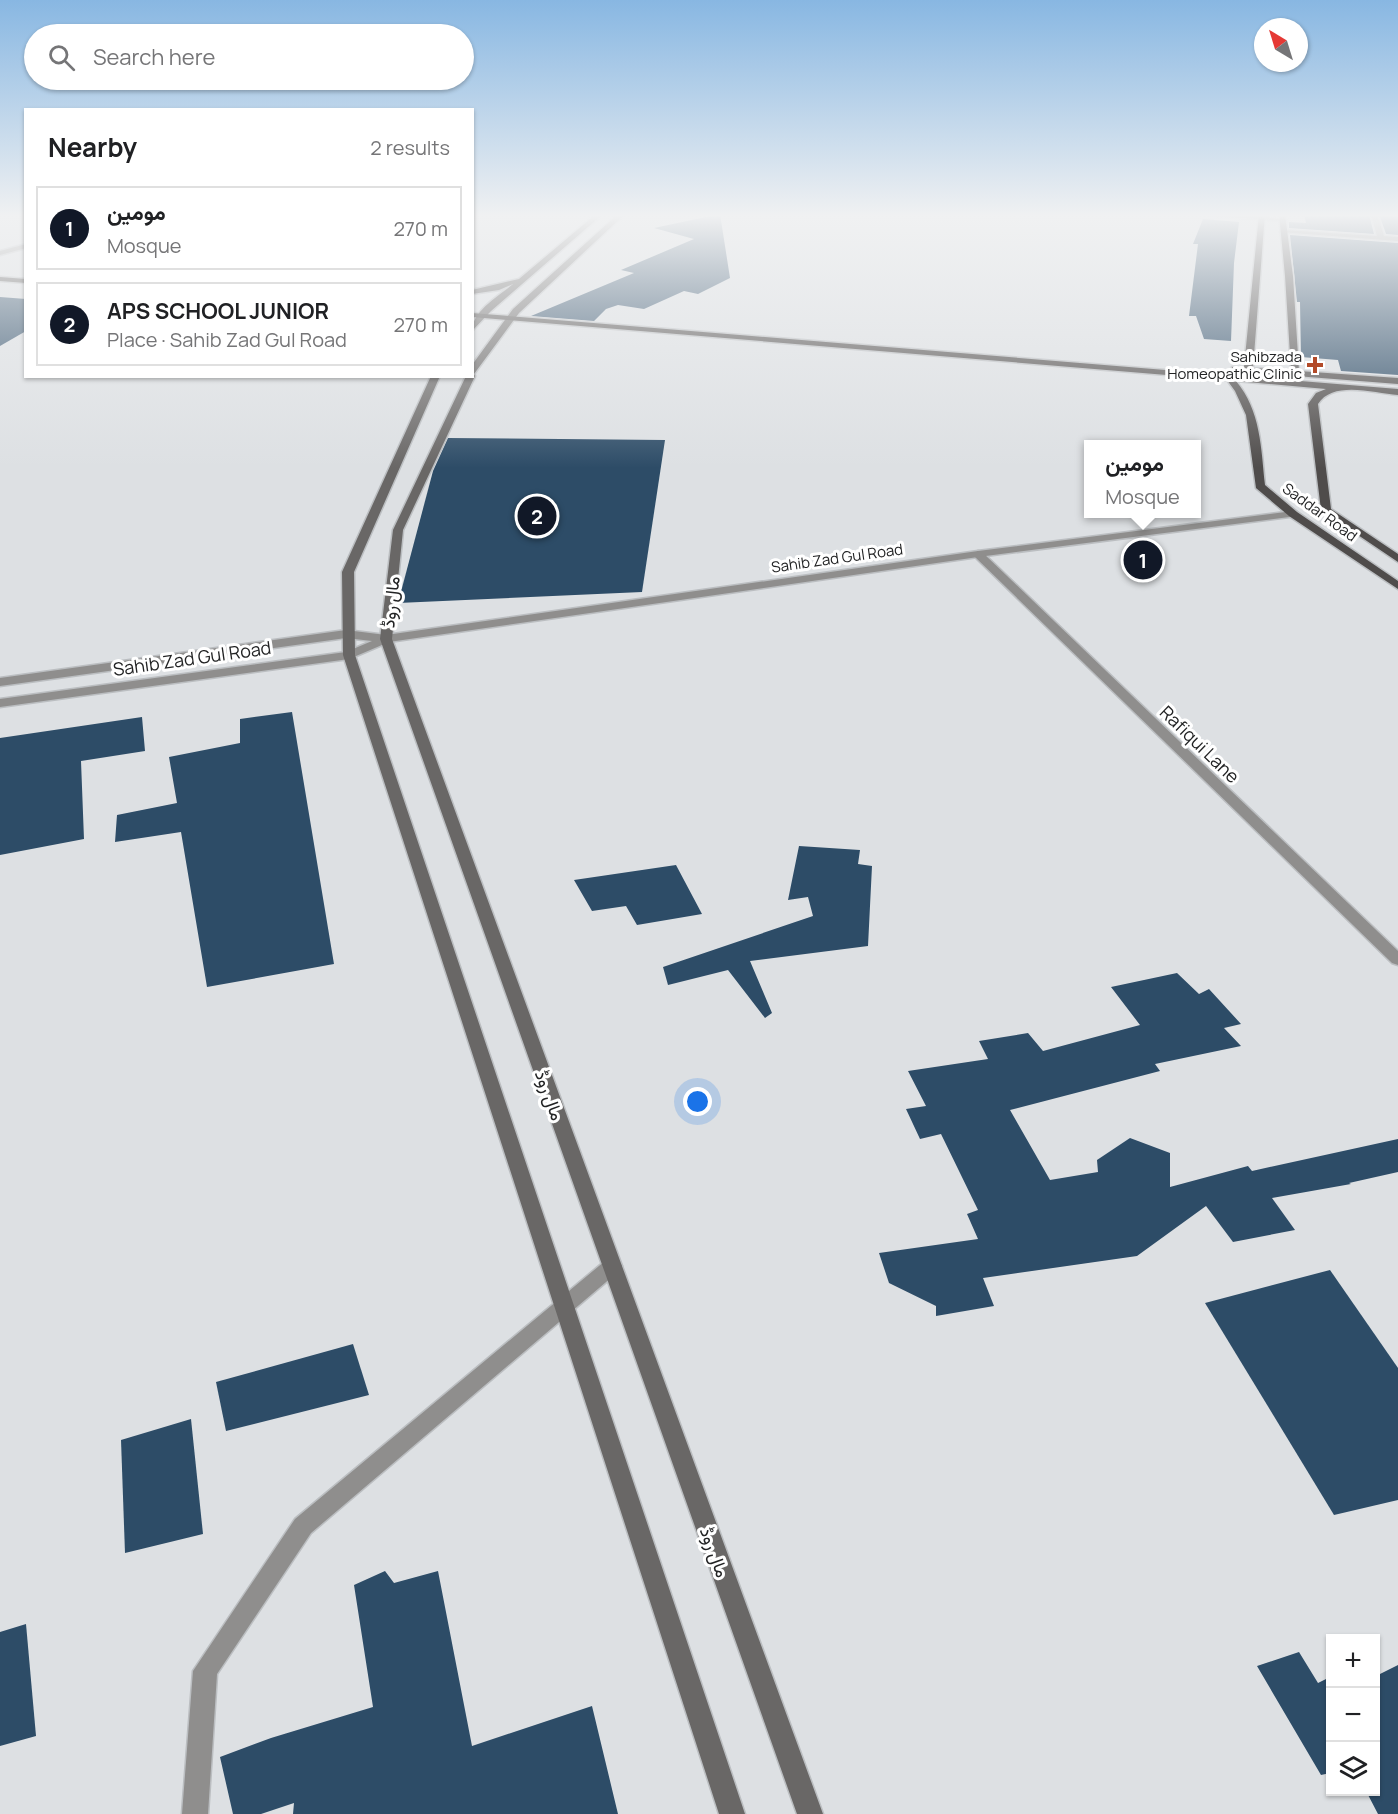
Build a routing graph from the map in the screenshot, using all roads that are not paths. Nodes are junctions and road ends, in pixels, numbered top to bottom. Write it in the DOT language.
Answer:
graph roads {
  1 [pos="503,299"];
  2 [pos="531,299"];
  3 [pos="1254,299"];
  4 [pos="1290,299"];
  5 [pos="474,309"];
  6 [pos="486,313"];
  7 [pos="474,315"];
  8 [pos="513,315"];
  9 [pos="474,327"];
  10 [pos="928,349"];
  11 [pos="474,369"];
  12 [pos="1248,370"];
  13 [pos="1295,372"];
  14 [pos="435,378"];
  15 [pos="470,378"];
  16 [pos="1230,379"];
  17 [pos="1398,381"];
  18 [pos="1335,388"];
  19 [pos="1398,392"];
  20 [pos="1293,514"];
  21 [pos="978,554"];
  22 [pos="1398,559"];
  23 [pos="1398,586"];
  24 [pos="346,634"];
  25 [pos="386,639"];
  26 [pos="349,655"];
  27 [pos="0,682"];
  28 [pos="0,703"];
  29 [pos="1398,960"];
  30 [pos="612,1266"];
  31 [pos="564,1306"];
  32 [pos="195,1814"];
  33 [pos="732,1814"];
  34 [pos="810,1814"];
  1 -- 6 [label="main road"];
  2 -- 8 [label="main road"];
  3 -- 12 [label="main road"];
  4 -- 13 [label="main road"];
  5 -- 6 [label="main road"];
  6 -- 7 [label="main road"];
  6 -- 8 [label="main road"];
  6 -- 9 [label="main road"];
  8 -- 10 [label="main road"];
  8 -- 11 [label="main road"];
  10 -- 12 [label="main road"];
  10 -- 16 [label="main road"];
  12 -- 13 [label="main road"];
  13 -- 17 [label="main road"];
  14 -- 24 [label="main road"];
  15 -- 25 [label="main road, مال روڈ"];
  16 -- 18 [label="main road"];
  16 -- 20 [label="main road, Saddar Road"];
  18 -- 19 [label="main road"];
  18 -- 22 [label="main road, Saddar Road"];
  20 -- 21 [label="street, Sahib Zad Gul Road"];
  20 -- 23 [label="main road, Saddar Road"];
  21 -- 25 [label="street, Sahib Zad Gul Road"];
  21 -- 29 [label="street, Rafiqui Lane"];
  24 -- 25 [label="street, Sahib Zad Gul Road"];
  24 -- 26 [label="main road"];
  24 -- 27 [label="street, Sahib Zad Gul Road"];
  25 -- 26 [label="street, Sahib Zad Gul Road"];
  25 -- 30 [label="main road, مال روڈ"];
  26 -- 28 [label="street, Sahib Zad Gul Road"];
  26 -- 31 [label="main road"];
  30 -- 31 [label="street"];
  30 -- 34 [label="main road, مال روڈ"];
  31 -- 32 [label="street"];
  31 -- 33 [label="main road"];
}
